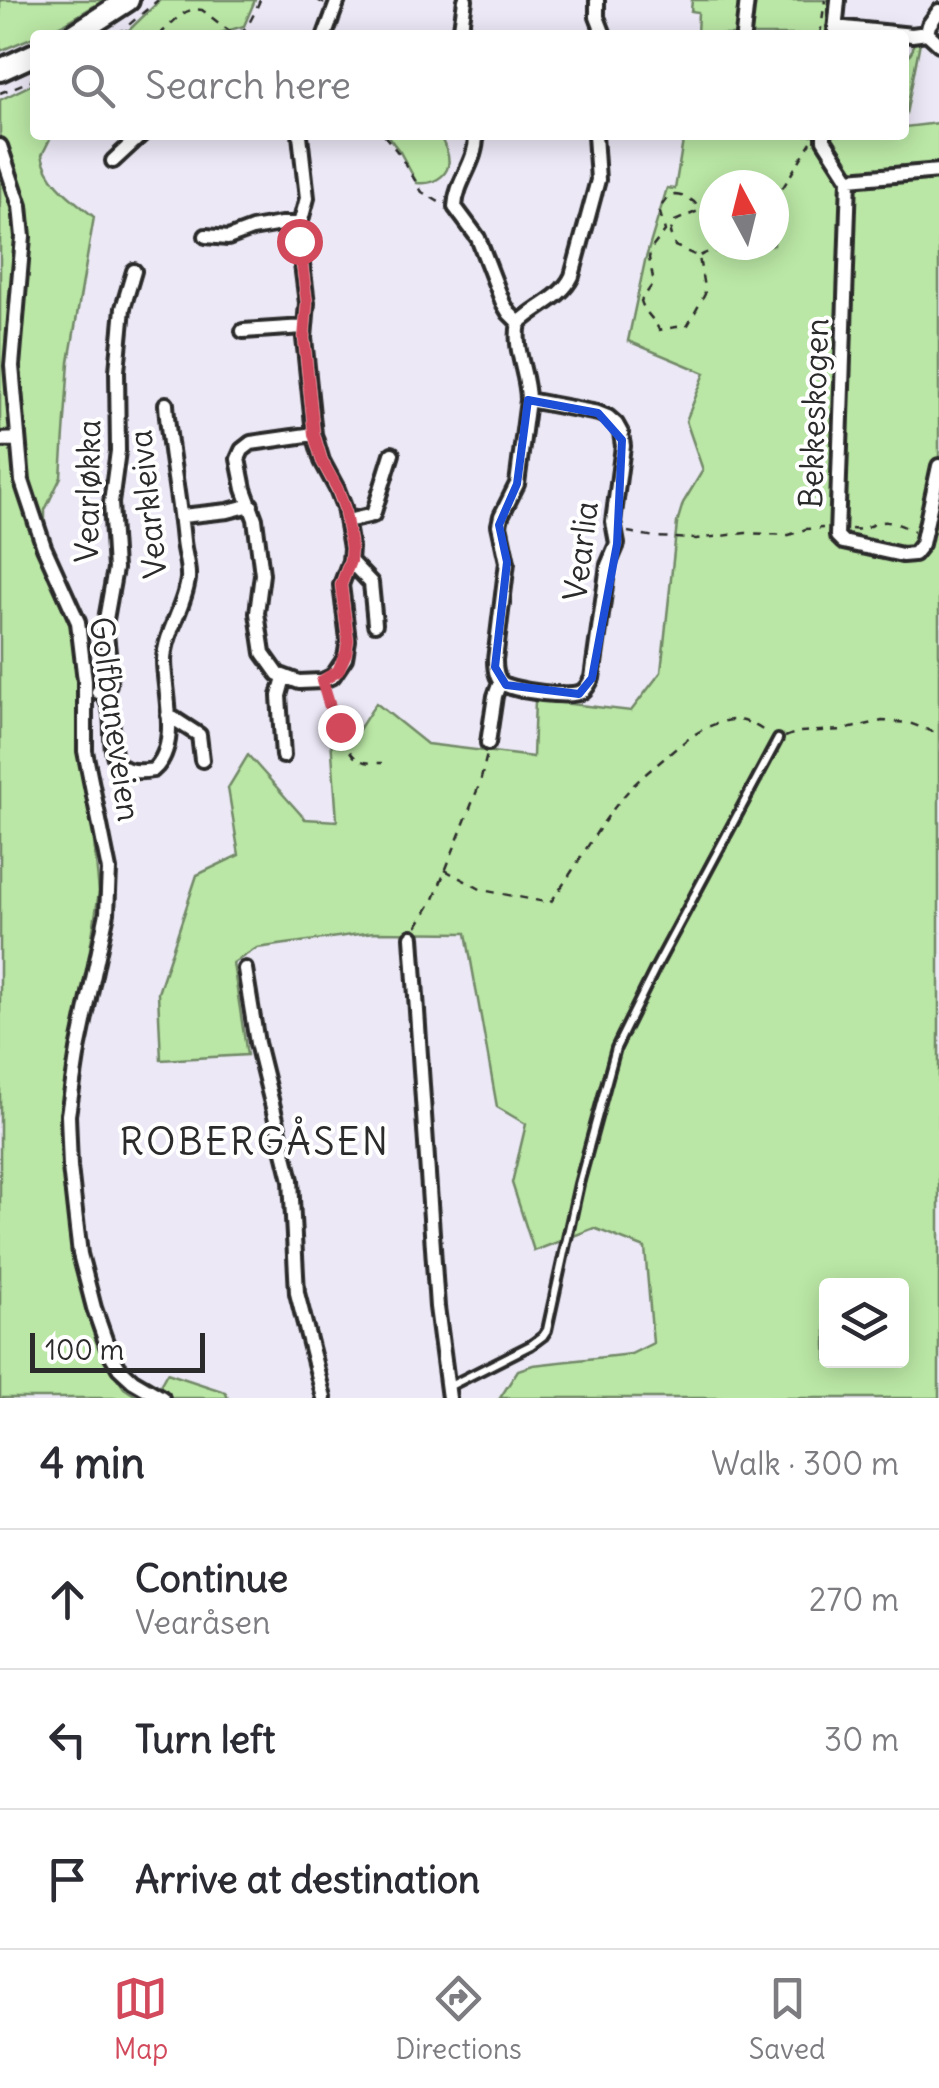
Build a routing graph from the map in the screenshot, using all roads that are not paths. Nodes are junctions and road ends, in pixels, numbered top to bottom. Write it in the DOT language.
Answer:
graph roads {
  1 [pos="128,0"];
  2 [pos="338,0"];
  3 [pos="465,0"];
  4 [pos="597,0"];
  5 [pos="747,0"];
  6 [pos="838,0"];
  7 [pos="939,12"];
  8 [pos="82,30"];
  9 [pos="327,30"];
  10 [pos="461,30"];
  11 [pos="602,30"];
  12 [pos="744,30"];
  13 [pos="835,30"];
  14 [pos="927,33"];
  15 [pos="909,35"];
  16 [pos="939,44"];
  17 [pos="30,56"];
  18 [pos="0,70"];
  19 [pos="137,140"];
  20 [pos="301,140"];
  21 [pos="476,140"];
  22 [pos="595,140"];
  23 [pos="826,140"];
  24 [pos="0,146"];
  25 [pos="114,161"];
  26 [pos="939,171"];
  27 [pos="849,179"];
  28 [pos="300,224"];
  29 [pos="206,236"];
  30 [pos="134,271"];
  31 [pos="519,323"];
  32 [pos="304,327"];
  33 [pos="243,331"];
  34 [pos="528,400"];
  35 [pos="166,404"];
  36 [pos="314,434"];
  37 [pos="17,438"];
  38 [pos="0,440"];
  39 [pos="392,454"];
  40 [pos="939,466"];
  41 [pos="250,505"];
  42 [pos="182,516"];
  43 [pos="347,521"];
  44 [pos="350,561"];
  45 [pos="375,624"];
  46 [pos="284,677"];
  47 [pos="500,682"];
  48 [pos="102,693"];
  49 [pos="85,694"];
  50 [pos="168,715"];
  51 [pos="778,739"];
  52 [pos="488,743"];
  53 [pos="283,756"];
  54 [pos="202,760"];
  55 [pos="412,936"];
  56 [pos="245,969"];
  57 [pos="449,1392"];
  58 [pos="162,1398"];
  59 [pos="324,1398"];
  1 -- 8 [label="main road"];
  2 -- 9 [label="street"];
  3 -- 10 [label="street"];
  4 -- 11 [label="street"];
  5 -- 12 [label="street"];
  6 -- 13 [label="street"];
  7 -- 14 [label="street"];
  14 -- 15 [label="street"];
  14 -- 16 [label="street"];
  17 -- 18 [label="main road"];
  19 -- 25 [label="street"];
  20 -- 28 [label="street"];
  21 -- 31 [label="street"];
  22 -- 31 [label="street"];
  23 -- 27 [label="street"];
  24 -- 37 [label="street, Golfbaneveien"];
  26 -- 27 [label="street"];
  27 -- 40 [label="street, Bekkeskogen"];
  28 -- 29 [label="street"];
  28 -- 32 [label="street"];
  30 -- 48 [label="street, Vearløkka"];
  31 -- 34 [label="street"];
  32 -- 33 [label="street"];
  32 -- 36 [label="street"];
  34 -- 47 [label="street"];
  34 -- 47 [label="street, Vearlia"];
  35 -- 42 [label="street, Vearkleiva"];
  36 -- 41 [label="street"];
  36 -- 43 [label="street"];
  37 -- 38 [label="street"];
  37 -- 49 [label="street, Golfbaneveien"];
  39 -- 43 [label="street"];
  41 -- 42 [label="street"];
  41 -- 46 [label="street"];
  42 -- 50 [label="street, Vearkleiva"];
  43 -- 44 [label="street"];
  44 -- 45 [label="street"];
  44 -- 46 [label="street"];
  46 -- 53 [label="street"];
  47 -- 52 [label="street"];
  48 -- 49 [label="street"];
  48 -- 50 [label="street, Vearkleiva"];
  49 -- 58 [label="street, Golfbaneveien"];
  50 -- 54 [label="street"];
  51 -- 57 [label="lane"];
  55 -- 57 [label="street"];
  56 -- 59 [label="street"];
}
